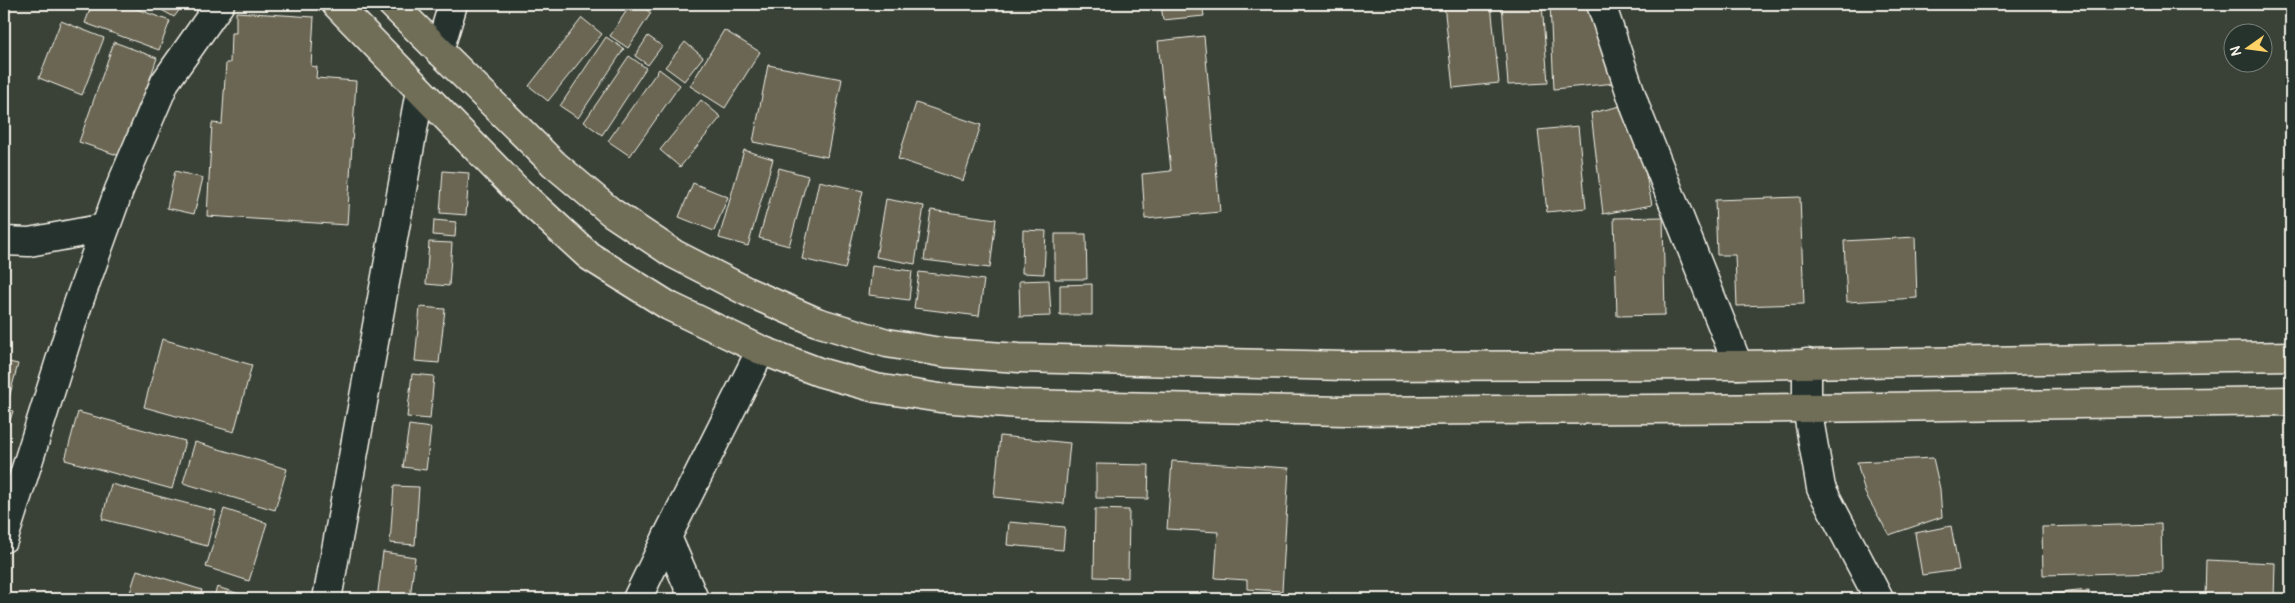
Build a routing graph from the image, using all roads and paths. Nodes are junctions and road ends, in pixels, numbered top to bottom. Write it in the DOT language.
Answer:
graph roads {
  1 [pos="220,4"];
  2 [pos="336,4"];
  3 [pos="392,4"];
  4 [pos="453,4"];
  5 [pos="1602,4"];
  6 [pos="439,51"];
  7 [pos="420,91"];
  8 [pos="105,228"];
  9 [pos="4,241"];
  10 [pos="761,350"];
  11 [pos="2291,356"];
  12 [pos="1807,363"];
  13 [pos="1738,365"];
  14 [pos="2291,401"];
  15 [pos="1806,408"];
  16 [pos="667,537"];
  17 [pos="4,538"];
  18 [pos="326,599"];
  19 [pos="637,599"];
  20 [pos="694,599"];
  21 [pos="1880,599"];
  1 -- 8 [label="street"];
  2 -- 7 [label="highway"];
  3 -- 6 [label="highway"];
  4 -- 6 [label="street"];
  5 -- 13 [label="street"];
  6 -- 13 [label="highway"];
  7 -- 10 [label="highway"];
  7 -- 18 [label="street"];
  8 -- 9 [label="street"];
  8 -- 17 [label="street"];
  10 -- 15 [label="highway"];
  10 -- 16 [label="street"];
  11 -- 12 [label="highway"];
  12 -- 13 [label="highway"];
  12 -- 15 [label="street"];
  14 -- 15 [label="highway"];
  15 -- 21 [label="street"];
  16 -- 19 [label="street"];
  16 -- 20 [label="street"];
}
